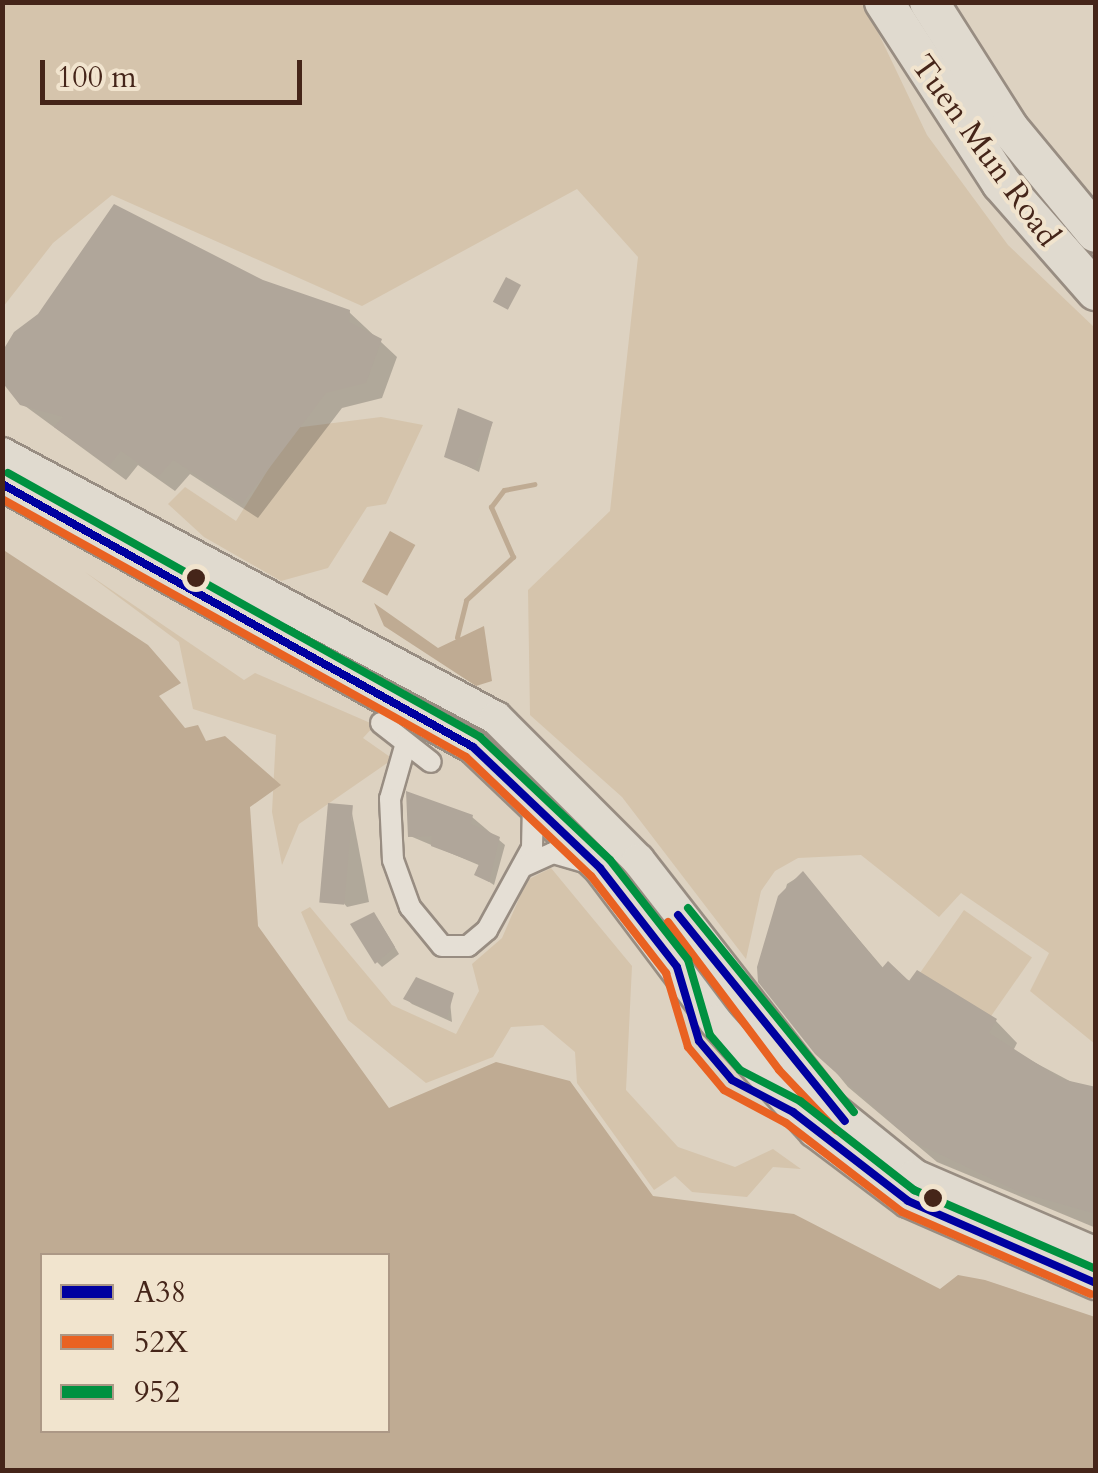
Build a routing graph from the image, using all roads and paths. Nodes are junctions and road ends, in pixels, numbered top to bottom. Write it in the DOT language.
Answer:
graph roads {
  1 [pos="884,2"];
  2 [pos="928,2"];
  3 [pos="1096,233"];
  4 [pos="1096,291"];
  5 [pos="2,454"];
  6 [pos="2,484"];
  7 [pos="381,724"];
  8 [pos="406,743"];
  9 [pos="431,762"];
  10 [pos="528,792"];
  11 [pos="524,866"];
  12 [pos="600,868"];
  13 [pos="1096,1254"];
  14 [pos="1096,1283"];
  1 -- 4 [label="highway, Tuen Mun Road"];
  2 -- 3 [label="highway, Tuen Mun Road"];
  5 -- 13 [label="main road"];
  6 -- 10 [label="main road"];
  7 -- 8 [label="street"];
  8 -- 9 [label="street"];
  8 -- 11 [label="street"];
  10 -- 11 [label="street"];
  10 -- 12 [label="main road"];
  11 -- 12 [label="street"];
  12 -- 14 [label="main road"];
}
